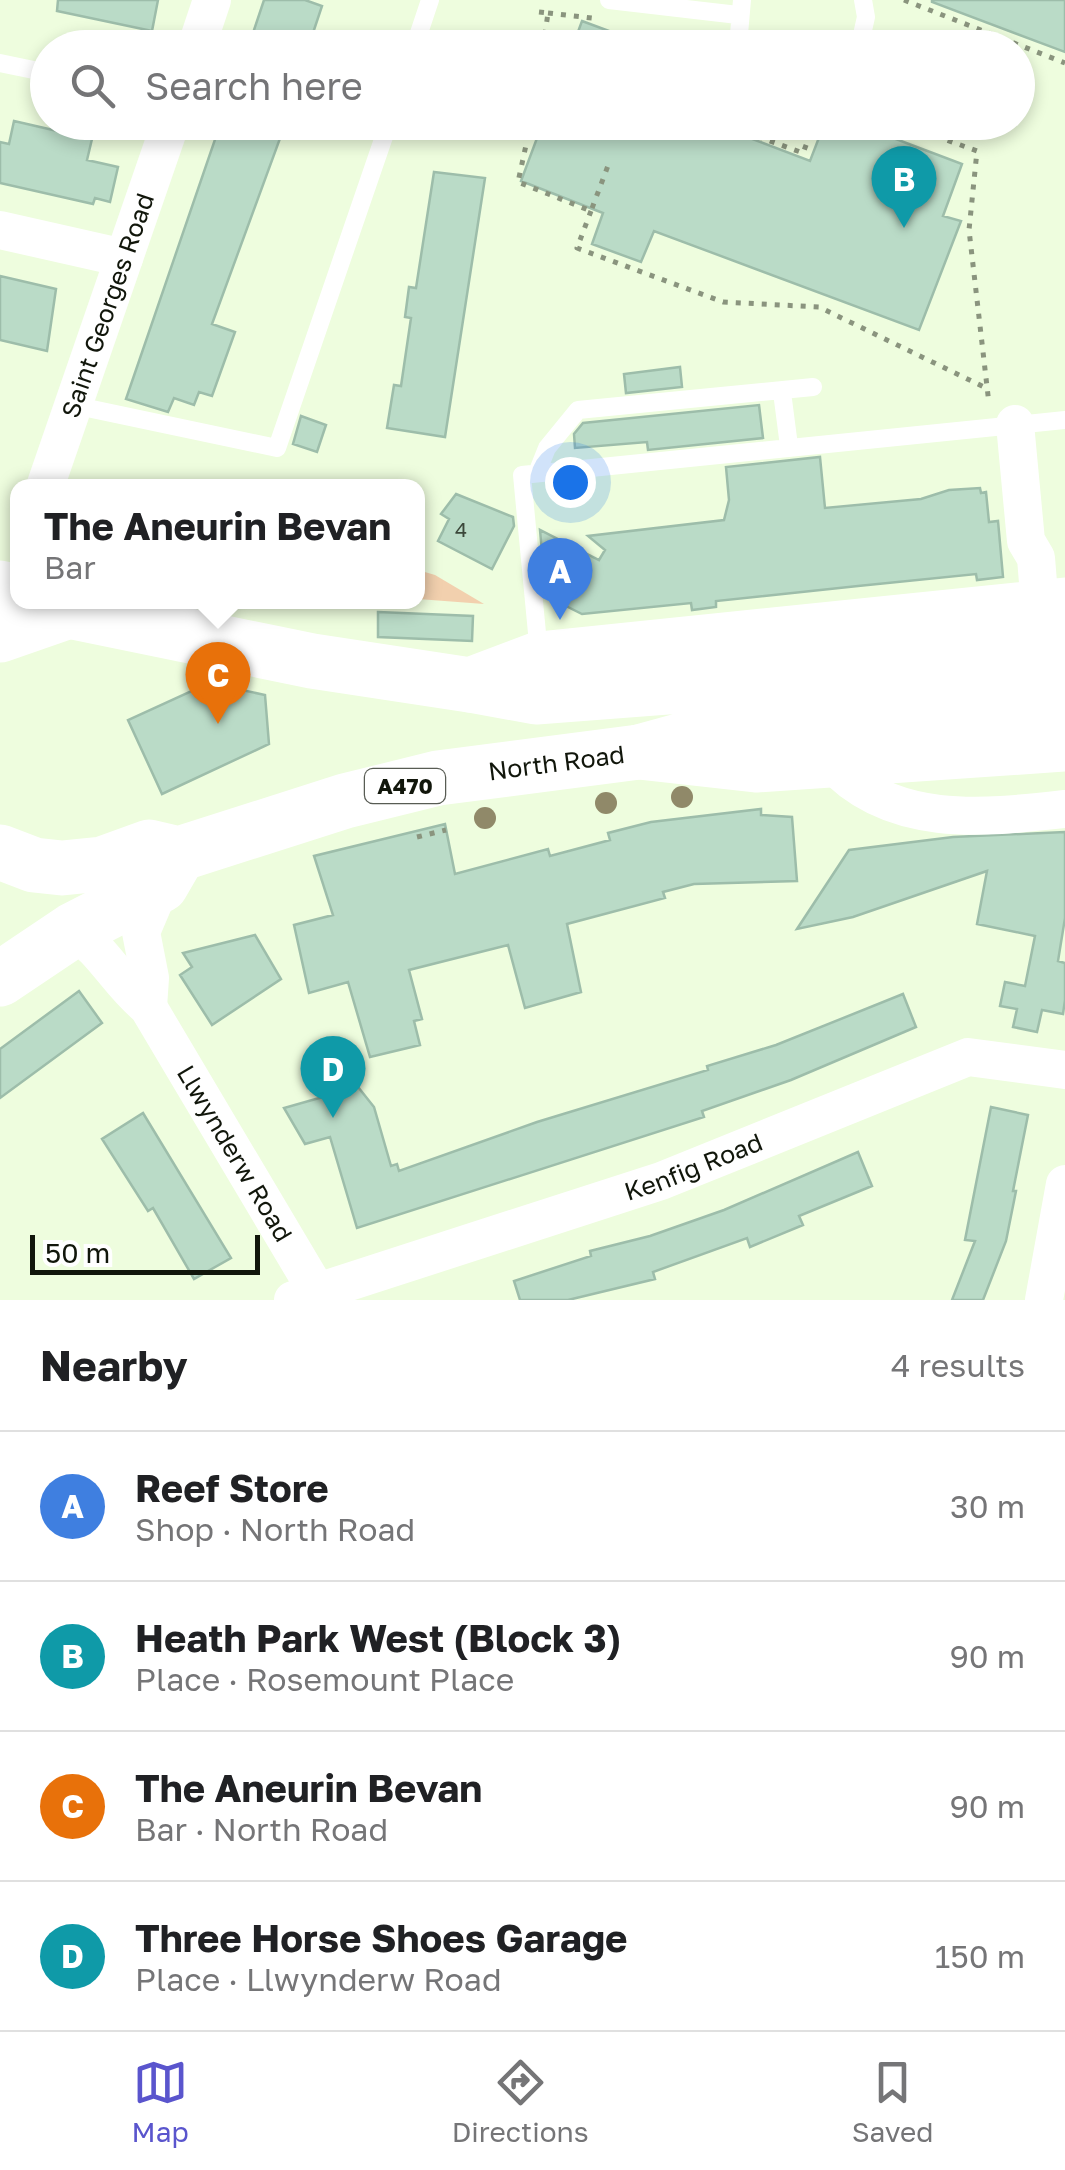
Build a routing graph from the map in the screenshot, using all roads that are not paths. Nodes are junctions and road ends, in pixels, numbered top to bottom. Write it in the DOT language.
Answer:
graph roads {
  1 [pos="212,0"];
  2 [pos="430,0"];
  3 [pos="610,0"];
  4 [pos="863,0"];
  5 [pos="740,8"];
  6 [pos="202,30"];
  7 [pos="420,30"];
  8 [pos="863,30"];
  9 [pos="0,63"];
  10 [pos="30,69"];
  11 [pos="165,140"];
  12 [pos="382,140"];
  13 [pos="0,230"];
  14 [pos="124,258"];
  15 [pos="813,388"];
  16 [pos="782,392"];
  17 [pos="73,405"];
  18 [pos="1065,420"];
  19 [pos="1002,421"];
  20 [pos="788,446"];
  21 [pos="536,473"];
  22 [pos="48,479"];
  23 [pos="1059,606"];
  24 [pos="51,609"];
  25 [pos="71,609"];
  26 [pos="0,635"];
  27 [pos="1065,657"];
  28 [pos="539,659"];
  29 [pos="470,685"];
  30 [pos="1065,698"];
  31 [pos="789,699"];
  32 [pos="1065,744"];
  33 [pos="639,752"];
  34 [pos="830,762"];
  35 [pos="1065,808"];
  36 [pos="0,852"];
  37 [pos="170,869"];
  38 [pos="74,930"];
  39 [pos="0,979"];
  40 [pos="148,1007"];
  41 [pos="1065,1070"];
  42 [pos="1065,1184"];
  43 [pos="311,1297"];
  44 [pos="1044,1300"];
  1 -- 6 [label="street"];
  2 -- 7 [label="lane"];
  3 -- 5 [label="lane"];
  4 -- 8 [label="lane"];
  9 -- 10 [label="lane"];
  11 -- 14 [label="street, Saint Georges Road"];
  12 -- 17 [label="lane"];
  13 -- 14 [label="street"];
  14 -- 17 [label="street, Saint Georges Road"];
  15 -- 16 [label="lane"];
  16 -- 20 [label="lane"];
  16 -- 21 [label="lane"];
  17 -- 22 [label="street, Saint Georges Road"];
  18 -- 19 [label="lane"];
  19 -- 20 [label="lane"];
  19 -- 23 [label="street"];
  20 -- 21 [label="lane"];
  21 -- 28 [label="lane"];
  23 -- 28 [label="main road"];
  24 -- 26 [label="main road, North Road / A470"];
  25 -- 29 [label="main road, North Road / A470"];
  27 -- 31 [label="main road, North Road / A470"];
  28 -- 29 [label="main road"];
  29 -- 31 [label="main road, North Road / A470"];
  30 -- 31 [label="main road, North Road / A470"];
  31 -- 33 [label="main road, North Road / A470"];
  32 -- 34 [label="main road"];
  33 -- 34 [label="main road"];
  33 -- 37 [label="main road, North Road / A470"];
  34 -- 35 [label="street"];
  36 -- 37 [label="main road, North Road / A470"];
  37 -- 38 [label="main road, A470"];
  37 -- 40 [label="street, Llwynderw Road"];
  38 -- 39 [label="main road, A470"];
  38 -- 40 [label="street, Llwynderw Road"];
  40 -- 43 [label="street, Llwynderw Road"];
  41 -- 43 [label="street, Kenfig Road"];
  42 -- 44 [label="street"];
}
